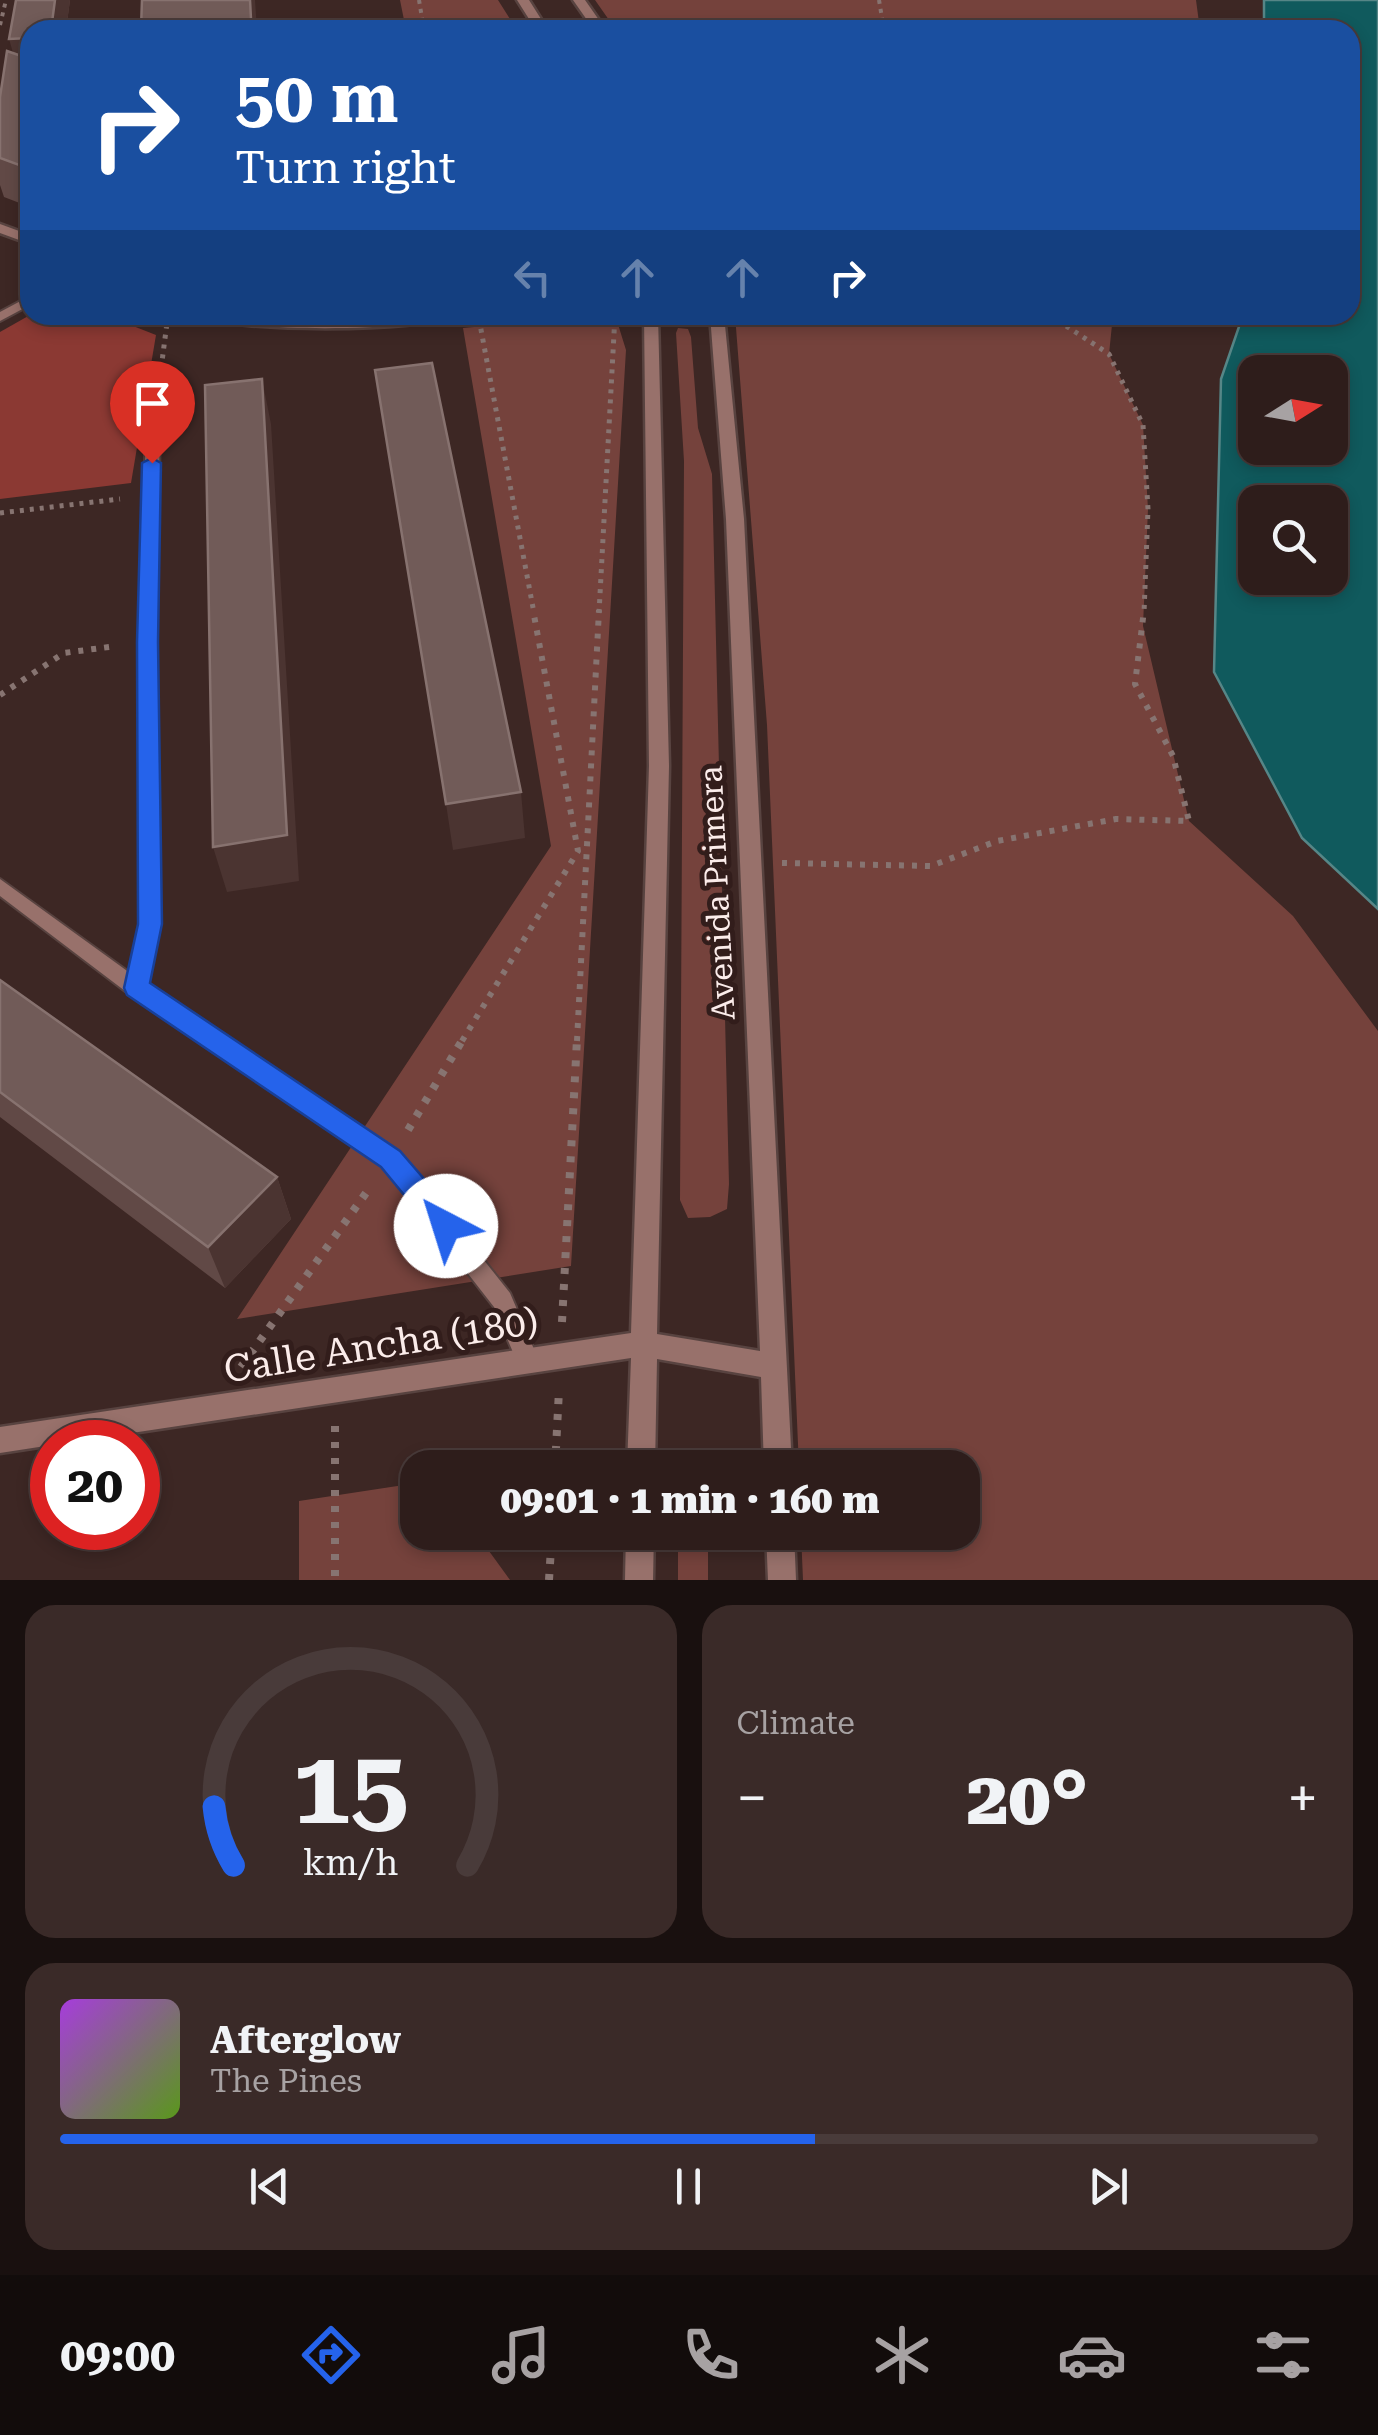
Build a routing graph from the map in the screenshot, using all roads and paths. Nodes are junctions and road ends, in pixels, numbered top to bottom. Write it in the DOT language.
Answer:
graph roads {
  1 [pos="6,0"];
  2 [pos="0,26"];
  3 [pos="167,325"];
  4 [pos="271,325"];
  5 [pos="334,325"];
  6 [pos="480,325"];
  7 [pos="613,325"];
  8 [pos="651,325"];
  9 [pos="718,325"];
  10 [pos="1065,325"];
  11 [pos="153,431"];
  12 [pos="150,496"];
  13 [pos="0,513"];
  14 [pos="147,642"];
  15 [pos="0,695"];
  16 [pos="751,862"];
  17 [pos="0,886"];
  18 [pos="136,988"];
  19 [pos="390,1159"];
  20 [pos="642,1344"];
  21 [pos="560,1356"];
  22 [pos="528,1361"];
  23 [pos="773,1366"];
  24 [pos="336,1390"];
  25 [pos="211,1408"];
  26 [pos="0,1440"];
  27 [pos="556,1450"];
  28 [pos="641,1450"];
  29 [pos="777,1450"];
  30 [pos="551,1550"];
  31 [pos="640,1550"];
  32 [pos="781,1550"];
  33 [pos="335,1580"];
  34 [pos="549,1580"];
  35 [pos="639,1580"];
  36 [pos="782,1580"];
  1 -- 2 [label="path"];
  3 -- 11 [label="path"];
  4 -- 5 [label="street"];
  6 -- 19 [label="path"];
  7 -- 21 [label="path"];
  8 -- 20 [label="street, Avenida Primera"];
  9 -- 16 [label="street, Avenida Primera"];
  10 -- 16 [label="path"];
  11 -- 12 [label="lane"];
  12 -- 13 [label="path"];
  12 -- 14 [label="lane"];
  14 -- 15 [label="path"];
  14 -- 18 [label="lane"];
  16 -- 23 [label="street, Avenida Primera"];
  17 -- 18 [label="lane"];
  18 -- 19 [label="lane"];
  19 -- 22 [label="lane"];
  19 -- 25 [label="path"];
  20 -- 21 [label="street, Calle Ancha (180)"];
  20 -- 23 [label="street, Calle Ancha (180)"];
  20 -- 28 [label="street, Avenida Primera"];
  21 -- 22 [label="street, Calle Ancha (180)"];
  21 -- 27 [label="path"];
  22 -- 24 [label="street, Calle Ancha (180)"];
  23 -- 29 [label="street, Avenida Primera"];
  24 -- 25 [label="street, Calle Ancha (180)"];
  24 -- 33 [label="path"];
  25 -- 26 [label="street, Calle Ancha (180)"];
  30 -- 34 [label="path"];
  31 -- 35 [label="street"];
  32 -- 36 [label="street"];
}
